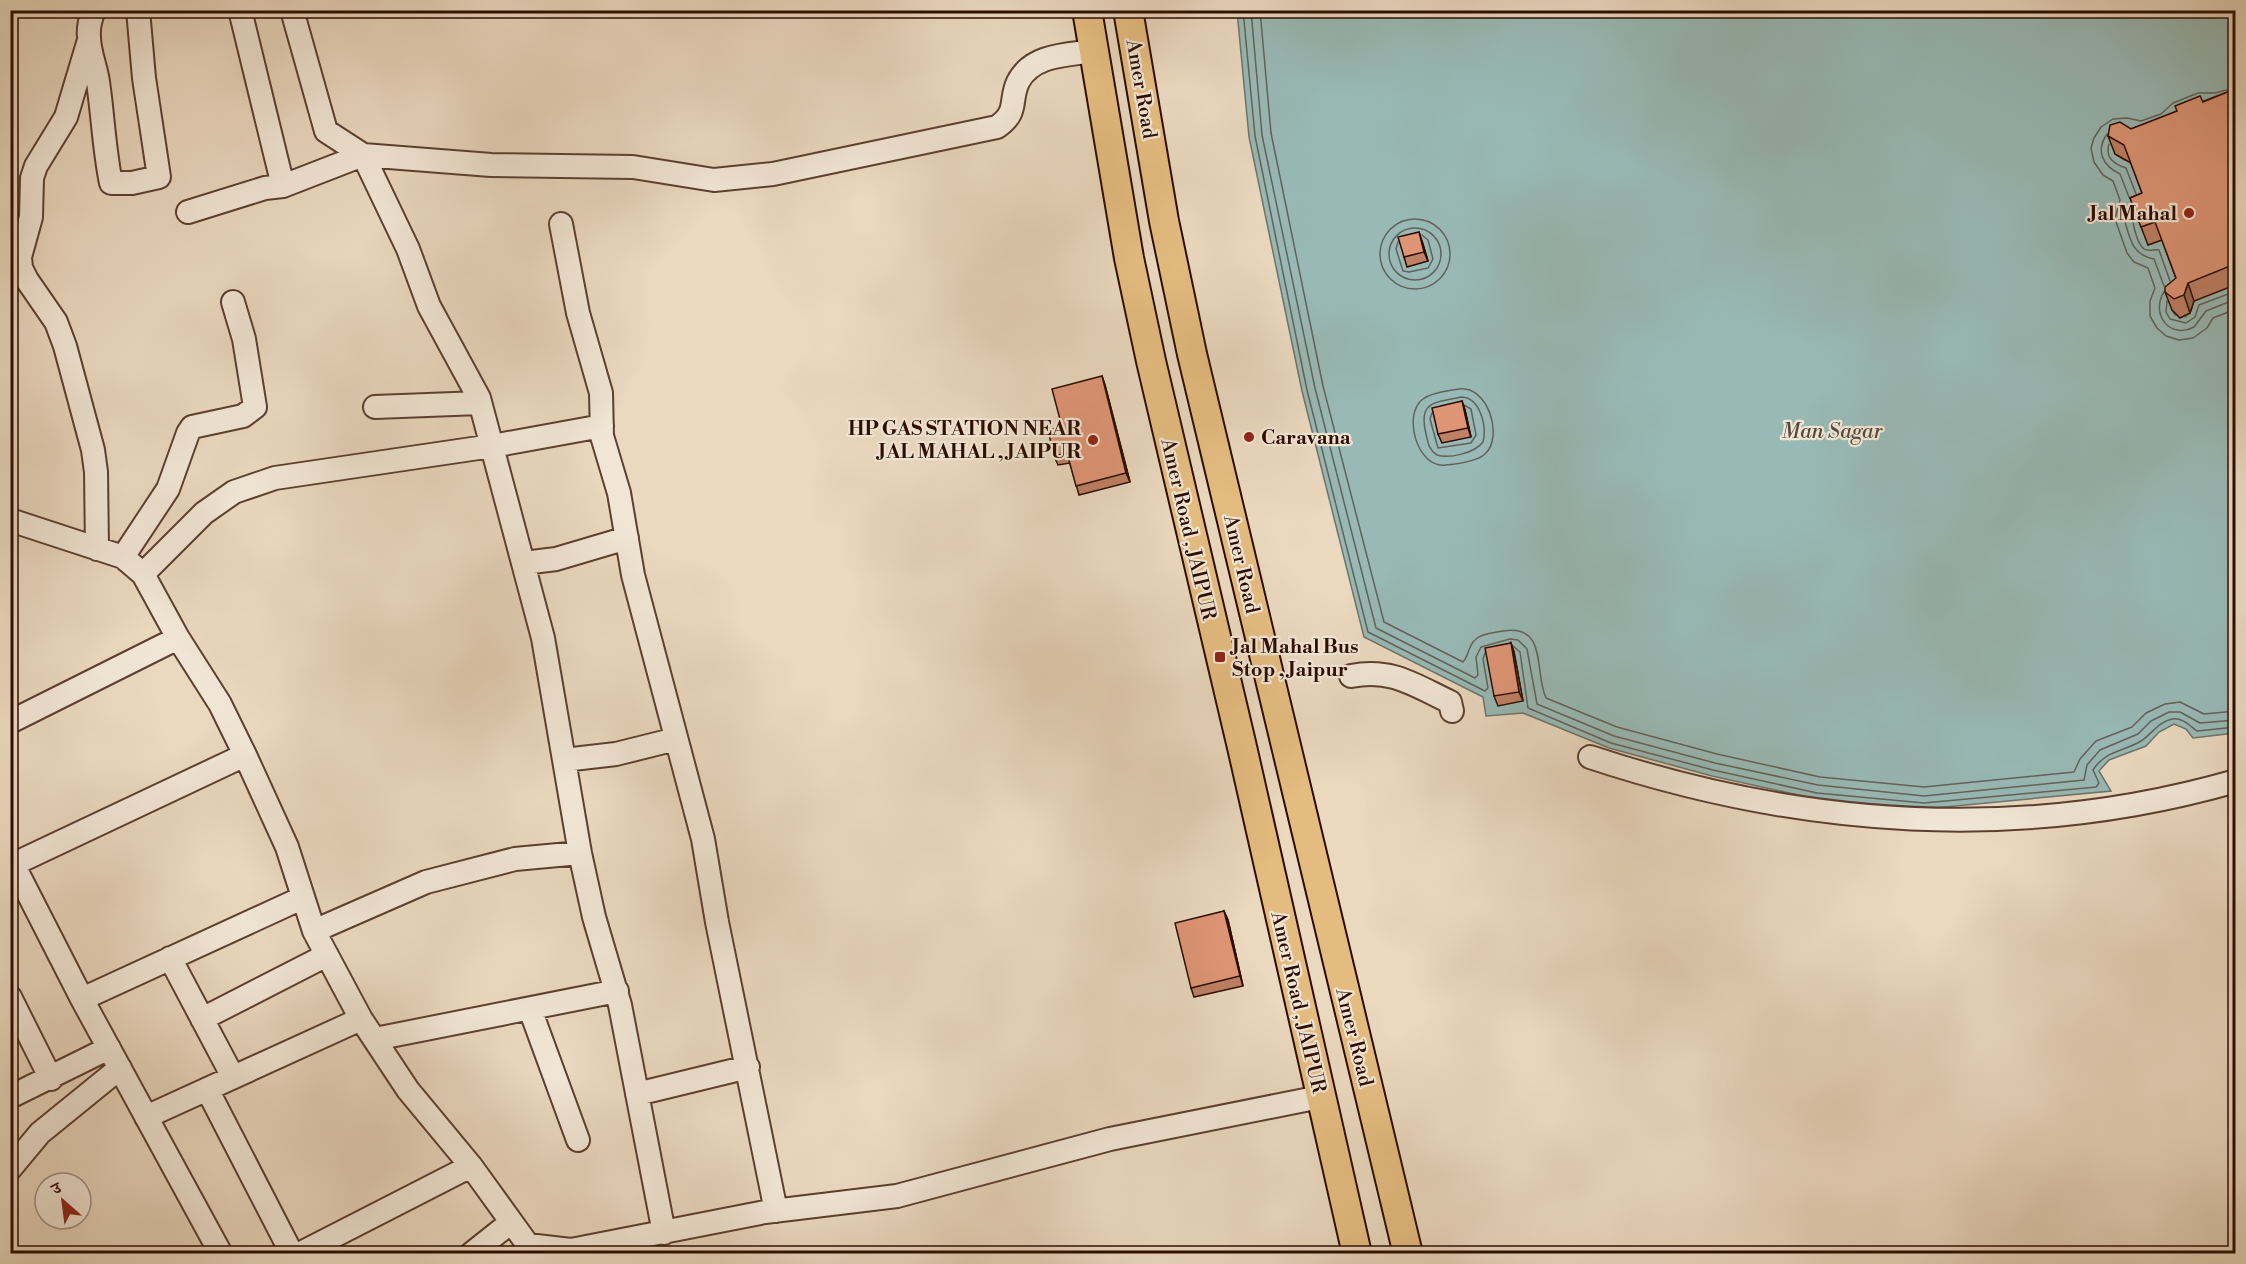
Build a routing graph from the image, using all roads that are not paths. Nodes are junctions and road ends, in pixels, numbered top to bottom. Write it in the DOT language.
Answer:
graph roads {
  1 [pos="94,10"];
  2 [pos="138,10"];
  3 [pos="240,10"];
  4 [pos="292,10"];
  5 [pos="1087,10"];
  6 [pos="1128,10"];
  7 [pos="89,40"];
  8 [pos="1094,51"];
  9 [pos="363,154"];
  10 [pos="283,186"];
  11 [pos="188,213"];
  12 [pos="561,224"];
  13 [pos="233,302"];
  14 [pos="480,403"];
  15 [pos="375,407"];
  16 [pos="602,426"];
  17 [pos="492,446"];
  18 [pos="10,520"];
  19 [pos="1235,533"];
  20 [pos="627,538"];
  21 [pos="1192,543"];
  22 [pos="97,549"];
  23 [pos="123,557"];
  24 [pos="524,563"];
  25 [pos="143,574"];
  26 [pos="178,638"];
  27 [pos="1351,676"];
  28 [pos="1452,711"];
  29 [pos="10,722"];
  30 [pos="676,739"];
  31 [pos="245,755"];
  32 [pos="1590,757"];
  33 [pos="564,760"];
  34 [pos="2235,781"];
  35 [pos="580,853"];
  36 [pos="12,861"];
  37 [pos="302,898"];
  38 [pos="314,931"];
  39 [pos="327,955"];
  40 [pos="170,958"];
  41 [pos="617,991"];
  42 [pos="10,997"];
  43 [pos="82,999"];
  44 [pos="530,1009"];
  45 [pos="361,1018"];
  46 [pos="202,1019"];
  47 [pos="375,1039"];
  48 [pos="109,1048"];
  49 [pos="748,1067"];
  50 [pos="120,1068"];
  51 [pos="233,1077"];
  52 [pos="51,1079"];
  53 [pos="207,1089"];
  54 [pos="637,1094"];
  55 [pos="1320,1096"];
  56 [pos="10,1097"];
  57 [pos="146,1117"];
  58 [pos="578,1140"];
  59 [pos="471,1166"];
  60 [pos="10,1169"];
  61 [pos="776,1211"];
  62 [pos="510,1223"];
  63 [pos="664,1233"];
  64 [pos="613,1248"];
  65 [pos="221,1254"];
  66 [pos="292,1254"];
  67 [pos="299,1254"];
  68 [pos="471,1254"];
  69 [pos="1357,1254"];
  70 [pos="1408,1254"];
  1 -- 7 [label="street"];
  2 -- 7 [label="street"];
  3 -- 10 [label="street"];
  4 -- 9 [label="street"];
  5 -- 8 [label="main road, Amer Road , JAIPUR"];
  6 -- 19 [label="main road, Amer Road"];
  7 -- 22 [label="street"];
  8 -- 9 [label="street"];
  8 -- 21 [label="main road, Amer Road , JAIPUR"];
  9 -- 10 [label="street"];
  9 -- 14 [label="street"];
  10 -- 11 [label="street"];
  12 -- 16 [label="street"];
  13 -- 23 [label="street"];
  14 -- 15 [label="street"];
  14 -- 17 [label="street"];
  16 -- 17 [label="street"];
  16 -- 20 [label="street"];
  17 -- 24 [label="street"];
  17 -- 25 [label="street"];
  18 -- 22 [label="street"];
  19 -- 21 [label="main road"];
  19 -- 70 [label="main road, Amer Road"];
  20 -- 24 [label="street"];
  20 -- 30 [label="street"];
  21 -- 55 [label="main road, Amer Road , JAIPUR"];
  22 -- 23 [label="street"];
  23 -- 25 [label="street"];
  24 -- 33 [label="street"];
  25 -- 26 [label="street"];
  26 -- 29 [label="street"];
  26 -- 31 [label="street"];
  27 -- 28 [label="street"];
  30 -- 33 [label="street"];
  30 -- 49 [label="street"];
  31 -- 36 [label="street"];
  31 -- 37 [label="street"];
  32 -- 34 [label="street"];
  33 -- 35 [label="street"];
  35 -- 38 [label="street"];
  35 -- 41 [label="street"];
  36 -- 43 [label="street"];
  37 -- 38 [label="street"];
  37 -- 40 [label="street"];
  38 -- 39 [label="street"];
  39 -- 45 [label="street"];
  39 -- 46 [label="street"];
  40 -- 43 [label="street"];
  40 -- 46 [label="street"];
  41 -- 44 [label="street"];
  41 -- 54 [label="street"];
  42 -- 52 [label="street"];
  43 -- 48 [label="street"];
  44 -- 47 [label="street"];
  44 -- 58 [label="street"];
  45 -- 47 [label="street"];
  45 -- 51 [label="street"];
  46 -- 51 [label="street"];
  47 -- 59 [label="street"];
  48 -- 50 [label="street"];
  48 -- 52 [label="street"];
  49 -- 54 [label="street"];
  49 -- 61 [label="street"];
  50 -- 57 [label="street"];
  50 -- 60 [label="street"];
  51 -- 53 [label="street"];
  52 -- 56 [label="street"];
  53 -- 57 [label="street"];
  53 -- 66 [label="street"];
  54 -- 63 [label="street"];
  55 -- 61 [label="street"];
  55 -- 69 [label="main road, Amer Road , JAIPUR"];
  57 -- 65 [label="street"];
  59 -- 62 [label="street"];
  59 -- 67 [label="street"];
  61 -- 63 [label="street"];
  62 -- 64 [label="street"];
  62 -- 68 [label="street"];
  63 -- 64 [label="street"];
}
